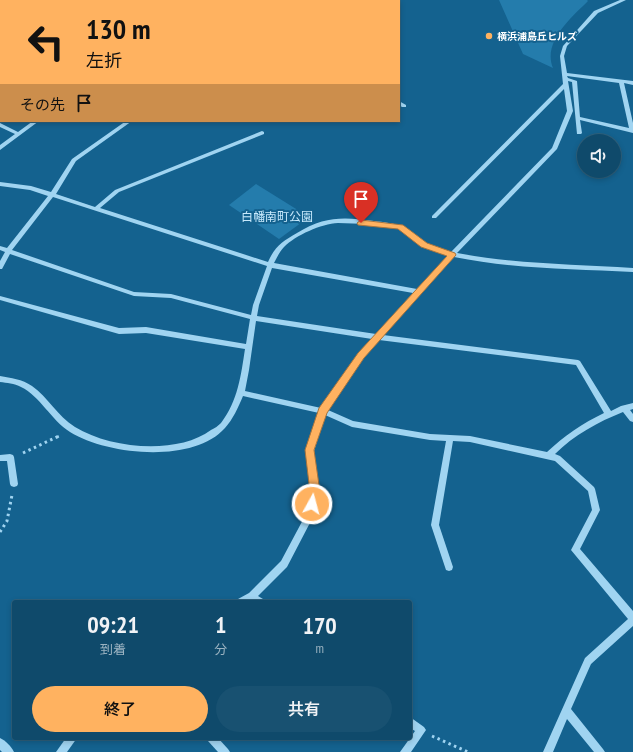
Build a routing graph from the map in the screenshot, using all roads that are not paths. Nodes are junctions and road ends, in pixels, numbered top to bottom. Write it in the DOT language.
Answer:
graph roads {
  1 [pos="624,0"];
  2 [pos="565,79"];
  3 [pos="621,82"];
  4 [pos="633,83"];
  5 [pos="578,118"];
  6 [pos="35,122"];
  7 [pos="128,122"];
  8 [pos="0,125"];
  9 [pos="633,130"];
  10 [pos="262,133"];
  11 [pos="579,133"];
  12 [pos="19,134"];
  13 [pos="0,148"];
  14 [pos="0,184"];
  15 [pos="52,195"];
  16 [pos="96,209"];
  17 [pos="434,217"];
  18 [pos="0,248"];
  19 [pos="9,250"];
  20 [pos="452,255"];
  21 [pos="270,265"];
  22 [pos="0,267"];
  23 [pos="633,270"];
  24 [pos="418,292"];
  25 [pos="0,298"];
  26 [pos="254,318"];
  27 [pos="378,337"];
  28 [pos="249,347"];
  29 [pos="0,379"];
  30 [pos="242,393"];
  31 [pos="633,406"];
  32 [pos="624,408"];
  33 [pos="323,411"];
  34 [pos="608,413"];
  35 [pos="633,419"];
  36 [pos="450,438"];
  37 [pos="548,456"];
  38 [pos="0,458"];
  39 [pos="14,484"];
  40 [pos="449,568"];
  41 [pos="252,596"];
  42 [pos="245,600"];
  43 [pos="257,600"];
  44 [pos="633,619"];
  45 [pos="566,710"];
  46 [pos="412,723"];
  47 [pos="70,740"];
  48 [pos="213,740"];
  49 [pos="0,743"];
  50 [pos="9,752"];
  51 [pos="61,752"];
  52 [pos="226,752"];
  53 [pos="405,752"];
  54 [pos="548,752"];
  55 [pos="600,752"];
  1 -- 2 [label="street"];
  2 -- 3 [label="street"];
  2 -- 5 [label="street"];
  2 -- 17 [label="street"];
  2 -- 20 [label="street"];
  3 -- 4 [label="street"];
  3 -- 9 [label="street"];
  5 -- 9 [label="street"];
  5 -- 11 [label="street"];
  6 -- 12 [label="street"];
  7 -- 15 [label="street"];
  8 -- 12 [label="street"];
  10 -- 16 [label="street"];
  12 -- 13 [label="street"];
  14 -- 15 [label="street"];
  15 -- 16 [label="street"];
  15 -- 19 [label="street"];
  16 -- 21 [label="street"];
  18 -- 19 [label="street"];
  19 -- 22 [label="street"];
  19 -- 26 [label="street"];
  20 -- 21 [label="street"];
  20 -- 23 [label="street"];
  20 -- 24 [label="street"];
  21 -- 24 [label="street"];
  21 -- 26 [label="street"];
  24 -- 27 [label="street"];
  25 -- 28 [label="street"];
  26 -- 27 [label="street"];
  26 -- 28 [label="street"];
  27 -- 33 [label="street"];
  27 -- 34 [label="street"];
  28 -- 30 [label="street"];
  29 -- 30 [label="street"];
  30 -- 33 [label="street"];
  31 -- 32 [label="street"];
  32 -- 34 [label="street"];
  32 -- 35 [label="street"];
  33 -- 36 [label="street"];
  33 -- 41 [label="street"];
  34 -- 37 [label="street"];
  36 -- 37 [label="street"];
  36 -- 40 [label="street"];
  37 -- 44 [label="street"];
  38 -- 39 [label="street"];
  41 -- 42 [label="street"];
  41 -- 43 [label="street"];
  44 -- 45 [label="street"];
  45 -- 54 [label="street"];
  45 -- 55 [label="street"];
  46 -- 53 [label="street"];
  47 -- 51 [label="street"];
  48 -- 52 [label="street"];
  49 -- 50 [label="street"];
}
